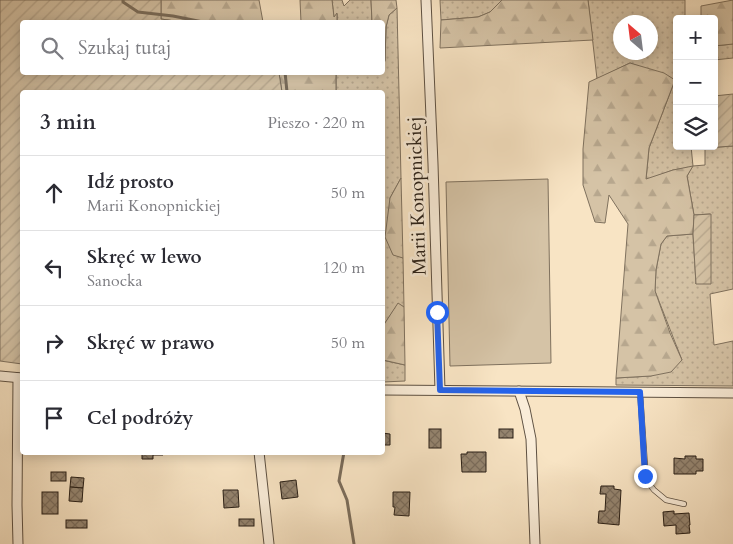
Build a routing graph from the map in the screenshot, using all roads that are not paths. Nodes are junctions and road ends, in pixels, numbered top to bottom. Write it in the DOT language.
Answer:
graph roads {
  1 [pos="426,0"];
  2 [pos="0,376"];
  3 [pos="20,378"];
  4 [pos="385,390"];
  5 [pos="440,390"];
  6 [pos="519,390"];
  7 [pos="640,392"];
  8 [pos="733,393"];
  9 [pos="259,455"];
  10 [pos="684,504"];
  11 [pos="18,544"];
  12 [pos="269,544"];
  13 [pos="534,544"];
  1 -- 5 [label="street, Marii Konopnickiej"];
  2 -- 3 [label="street"];
  3 -- 11 [label="street"];
  4 -- 5 [label="street"];
  5 -- 6 [label="street"];
  6 -- 7 [label="street"];
  6 -- 13 [label="street"];
  7 -- 8 [label="street"];
  7 -- 10 [label="lane"];
  9 -- 12 [label="street"];
}
